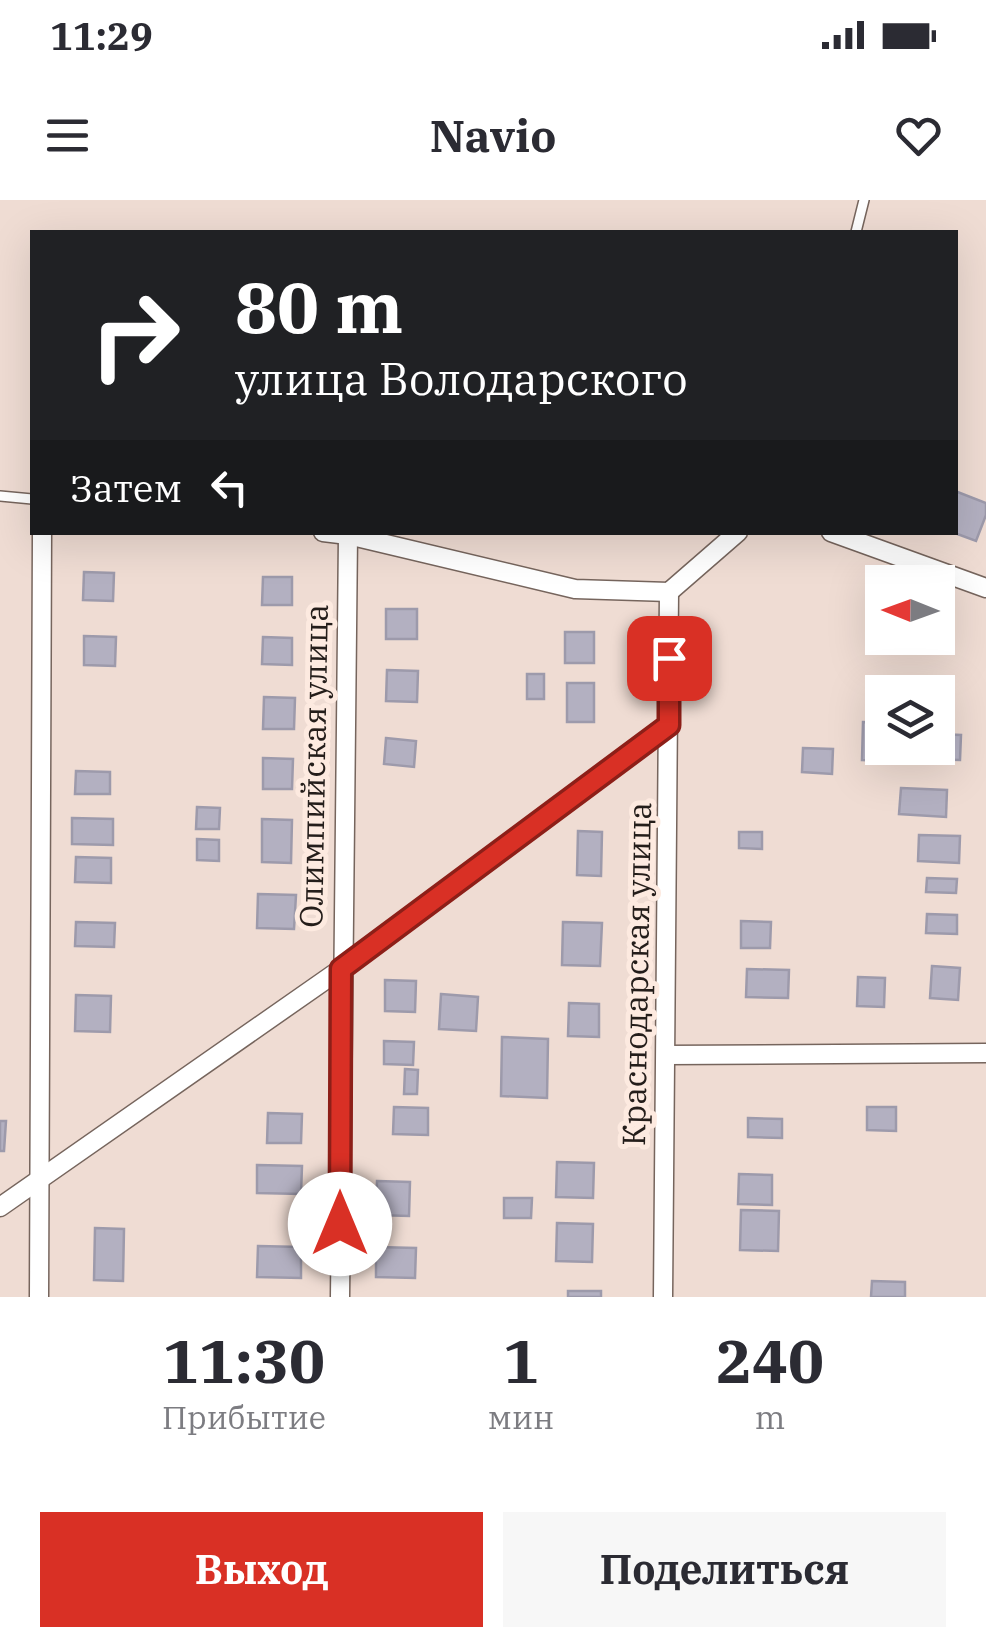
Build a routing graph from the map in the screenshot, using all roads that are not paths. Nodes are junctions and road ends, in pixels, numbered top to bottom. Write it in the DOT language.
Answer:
graph roads {
  1 [pos="864,200"];
  2 [pos="856,230"];
  3 [pos="0,496"];
  4 [pos="30,498"];
  5 [pos="42,535"];
  6 [pos="342,535"];
  7 [pos="735,535"];
  8 [pos="839,535"];
  9 [pos="348,536"];
  10 [pos="986,588"];
  11 [pos="669,592"];
  12 [pos="669,725"];
  13 [pos="341,969"];
  14 [pos="986,1054"];
  15 [pos="666,1055"];
  16 [pos="40,1178"];
  17 [pos="0,1207"];
  18 [pos="39,1297"];
  19 [pos="340,1297"];
  20 [pos="663,1297"];
  1 -- 2 [label="lane"];
  3 -- 4 [label="lane"];
  5 -- 16 [label="street"];
  6 -- 9 [label="street"];
  7 -- 11 [label="street"];
  8 -- 10 [label="street"];
  9 -- 11 [label="street"];
  9 -- 13 [label="street, Олимпийская улица"];
  11 -- 12 [label="street, Краснодарская улица"];
  12 -- 13 [label="street"];
  12 -- 15 [label="street, Краснодарская улица"];
  13 -- 16 [label="street"];
  13 -- 19 [label="street, Олимпийская улица"];
  14 -- 15 [label="street"];
  15 -- 20 [label="street, Краснодарская улица"];
  16 -- 17 [label="street"];
  16 -- 18 [label="street"];
}
